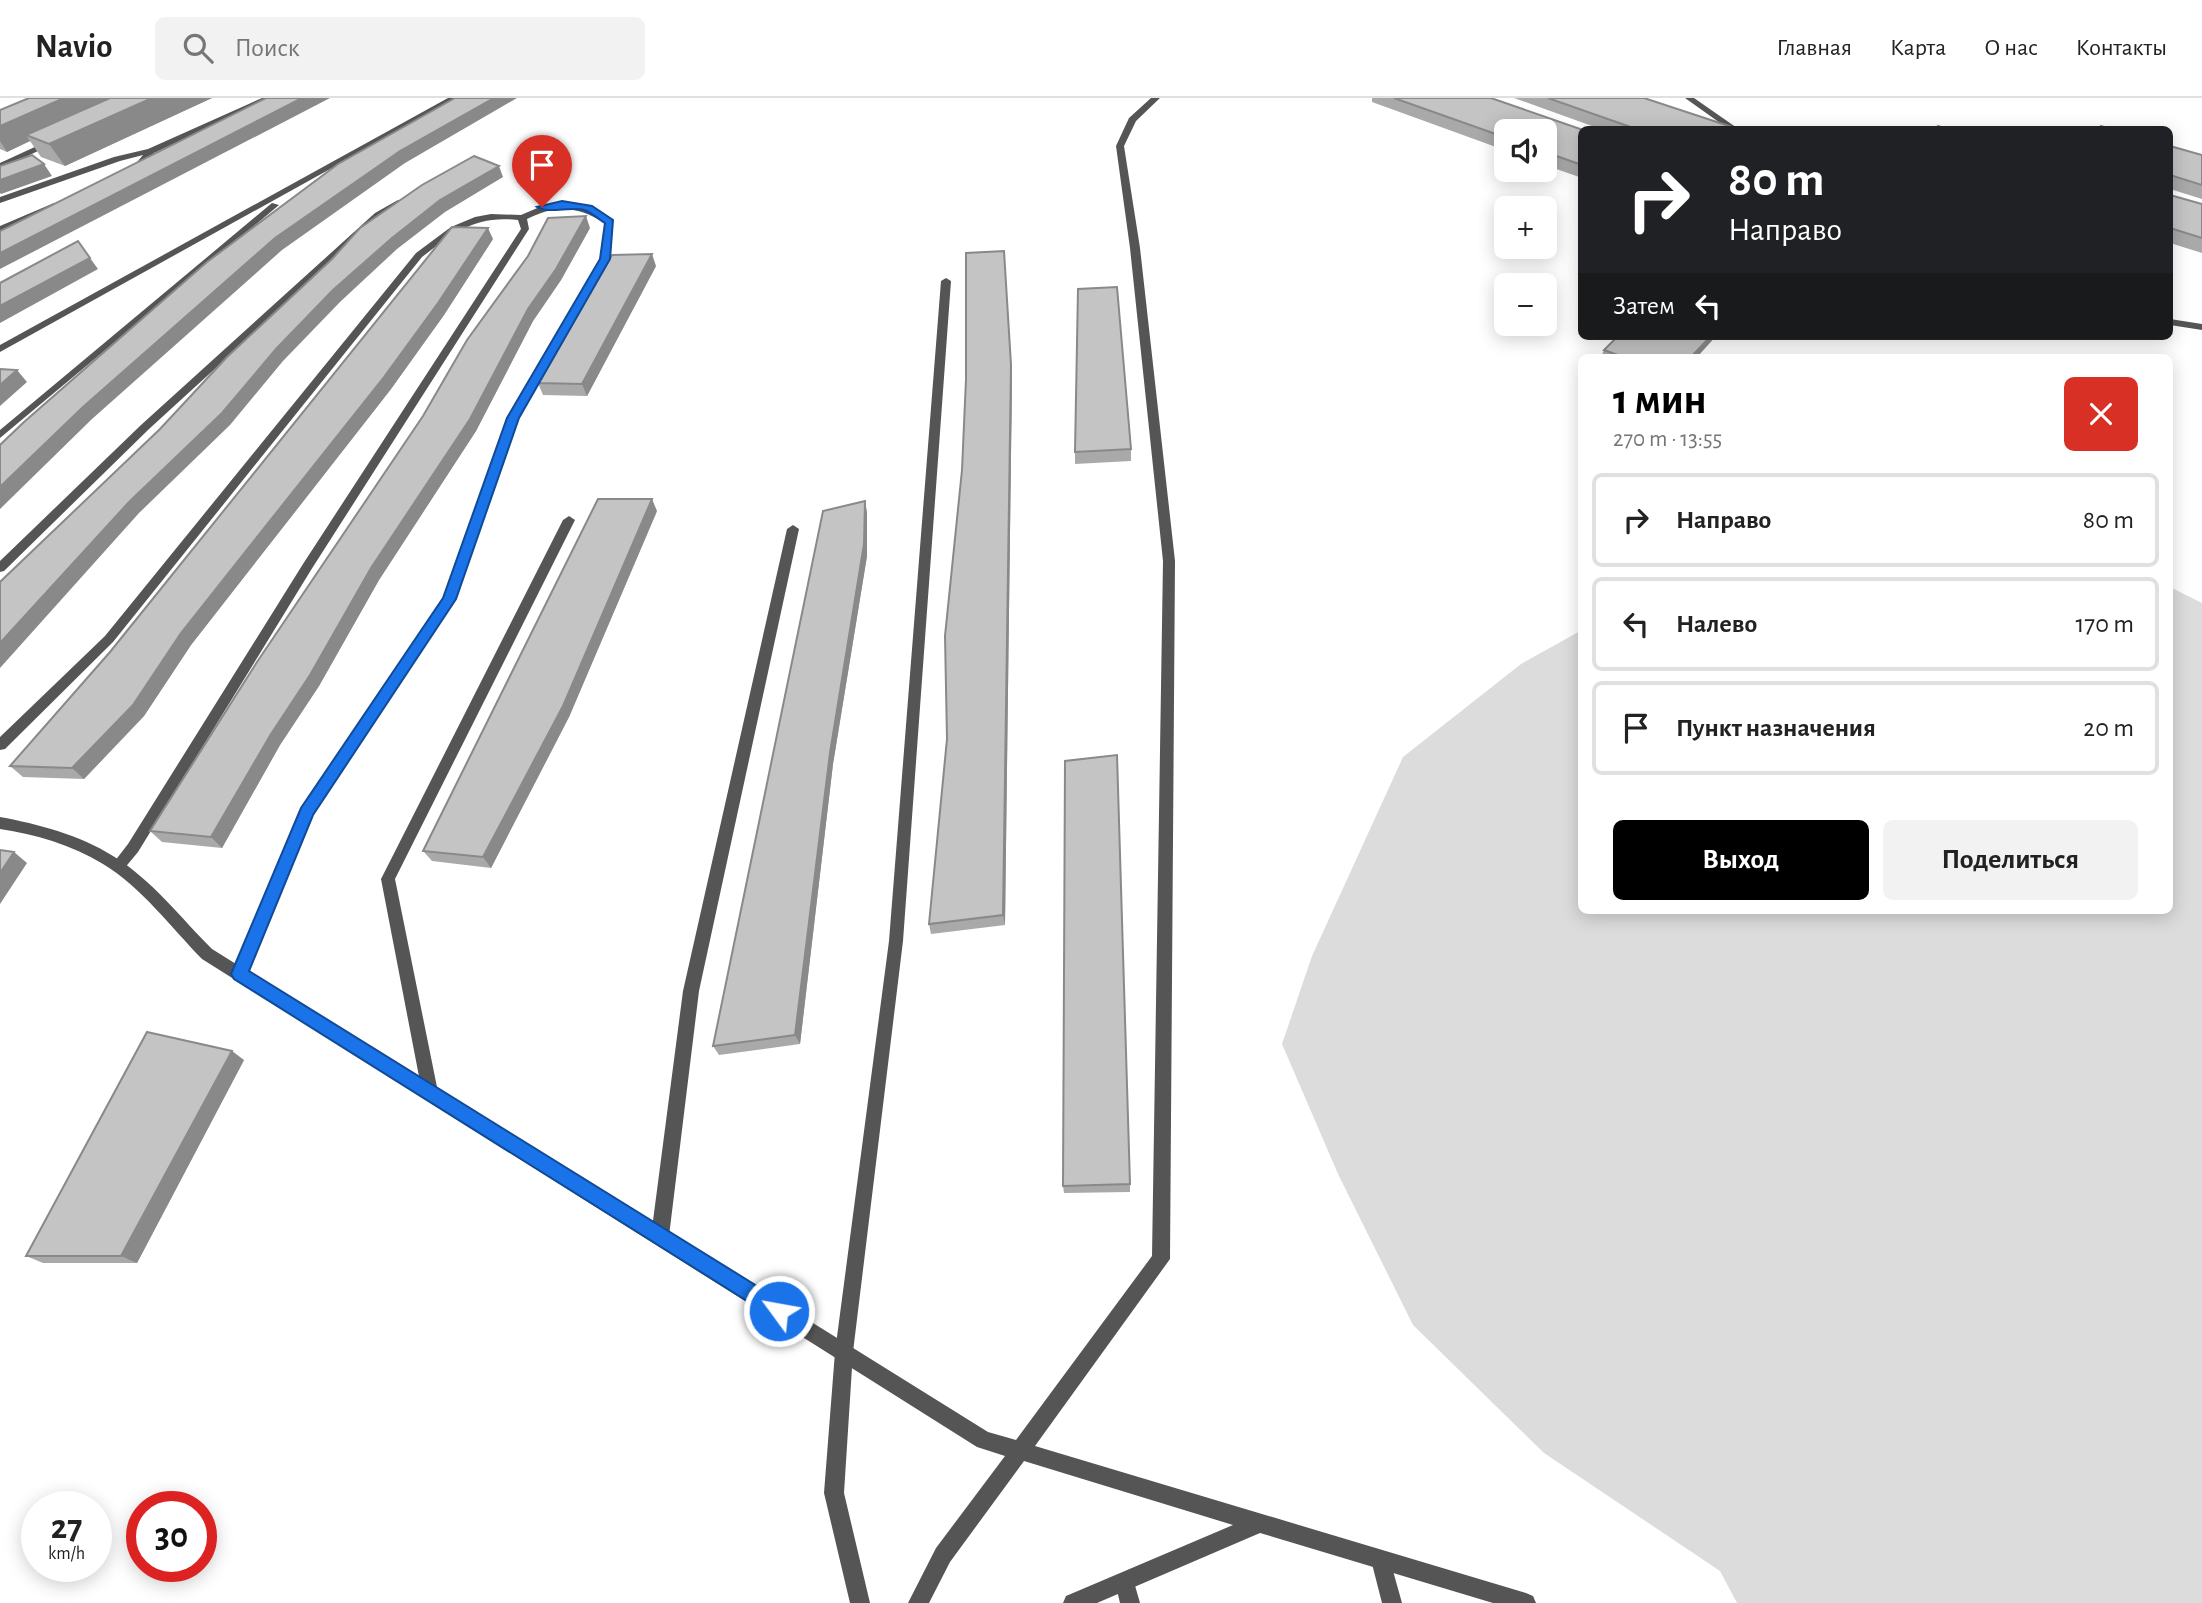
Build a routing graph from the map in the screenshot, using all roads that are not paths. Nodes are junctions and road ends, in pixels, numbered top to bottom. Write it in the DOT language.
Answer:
graph roads {
  1 [pos="268,98"];
  2 [pos="454,98"];
  3 [pos="1156,98"];
  4 [pos="1689,98"];
  5 [pos="1730,126"];
  6 [pos="62,138"];
  7 [pos="151,152"];
  8 [pos="0,166"];
  9 [pos="119,179"];
  10 [pos="302,183"];
  11 [pos="410,197"];
  12 [pos="71,199"];
  13 [pos="0,200"];
  14 [pos="522,218"];
  15 [pos="0,229"];
  16 [pos="946,281"];
  17 [pos="2173,322"];
  18 [pos="2202,327"];
  19 [pos="0,349"];
  20 [pos="0,435"];
  21 [pos="569,520"];
  22 [pos="793,529"];
  23 [pos="0,568"];
  24 [pos="0,745"];
  25 [pos="0,823"];
  26 [pos="118,866"];
  27 [pos="240,974"];
  28 [pos="430,1093"];
  29 [pos="660,1236"];
  30 [pos="844,1352"];
  31 [pos="1021,1451"];
  32 [pos="1260,1523"];
  33 [pos="1381,1560"];
  34 [pos="1125,1582"];
  35 [pos="860,1603"];
  36 [pos="918,1603"];
  37 [pos="1073,1603"];
  38 [pos="1130,1603"];
  39 [pos="1392,1603"];
  40 [pos="1526,1603"];
  1 -- 7 [label="street"];
  2 -- 10 [label="street"];
  3 -- 31 [label="street"];
  4 -- 5 [label="street"];
  6 -- 8 [label="street"];
  7 -- 9 [label="street"];
  7 -- 13 [label="street"];
  10 -- 19 [label="street"];
  10 -- 20 [label="street"];
  11 -- 23 [label="street"];
  12 -- 15 [label="street"];
  14 -- 24 [label="street"];
  14 -- 26 [label="street"];
  14 -- 27 [label="street"];
  16 -- 30 [label="street"];
  17 -- 18 [label="street"];
  21 -- 28 [label="street"];
  22 -- 29 [label="street"];
  25 -- 26 [label="street"];
  26 -- 27 [label="street"];
  27 -- 28 [label="street"];
  28 -- 29 [label="street"];
  29 -- 30 [label="street"];
  30 -- 31 [label="street"];
  30 -- 35 [label="street"];
  31 -- 32 [label="street"];
  31 -- 36 [label="street"];
  32 -- 33 [label="street"];
  32 -- 34 [label="street"];
  33 -- 39 [label="street"];
  33 -- 40 [label="street"];
  34 -- 37 [label="street"];
  34 -- 38 [label="street"];
}
